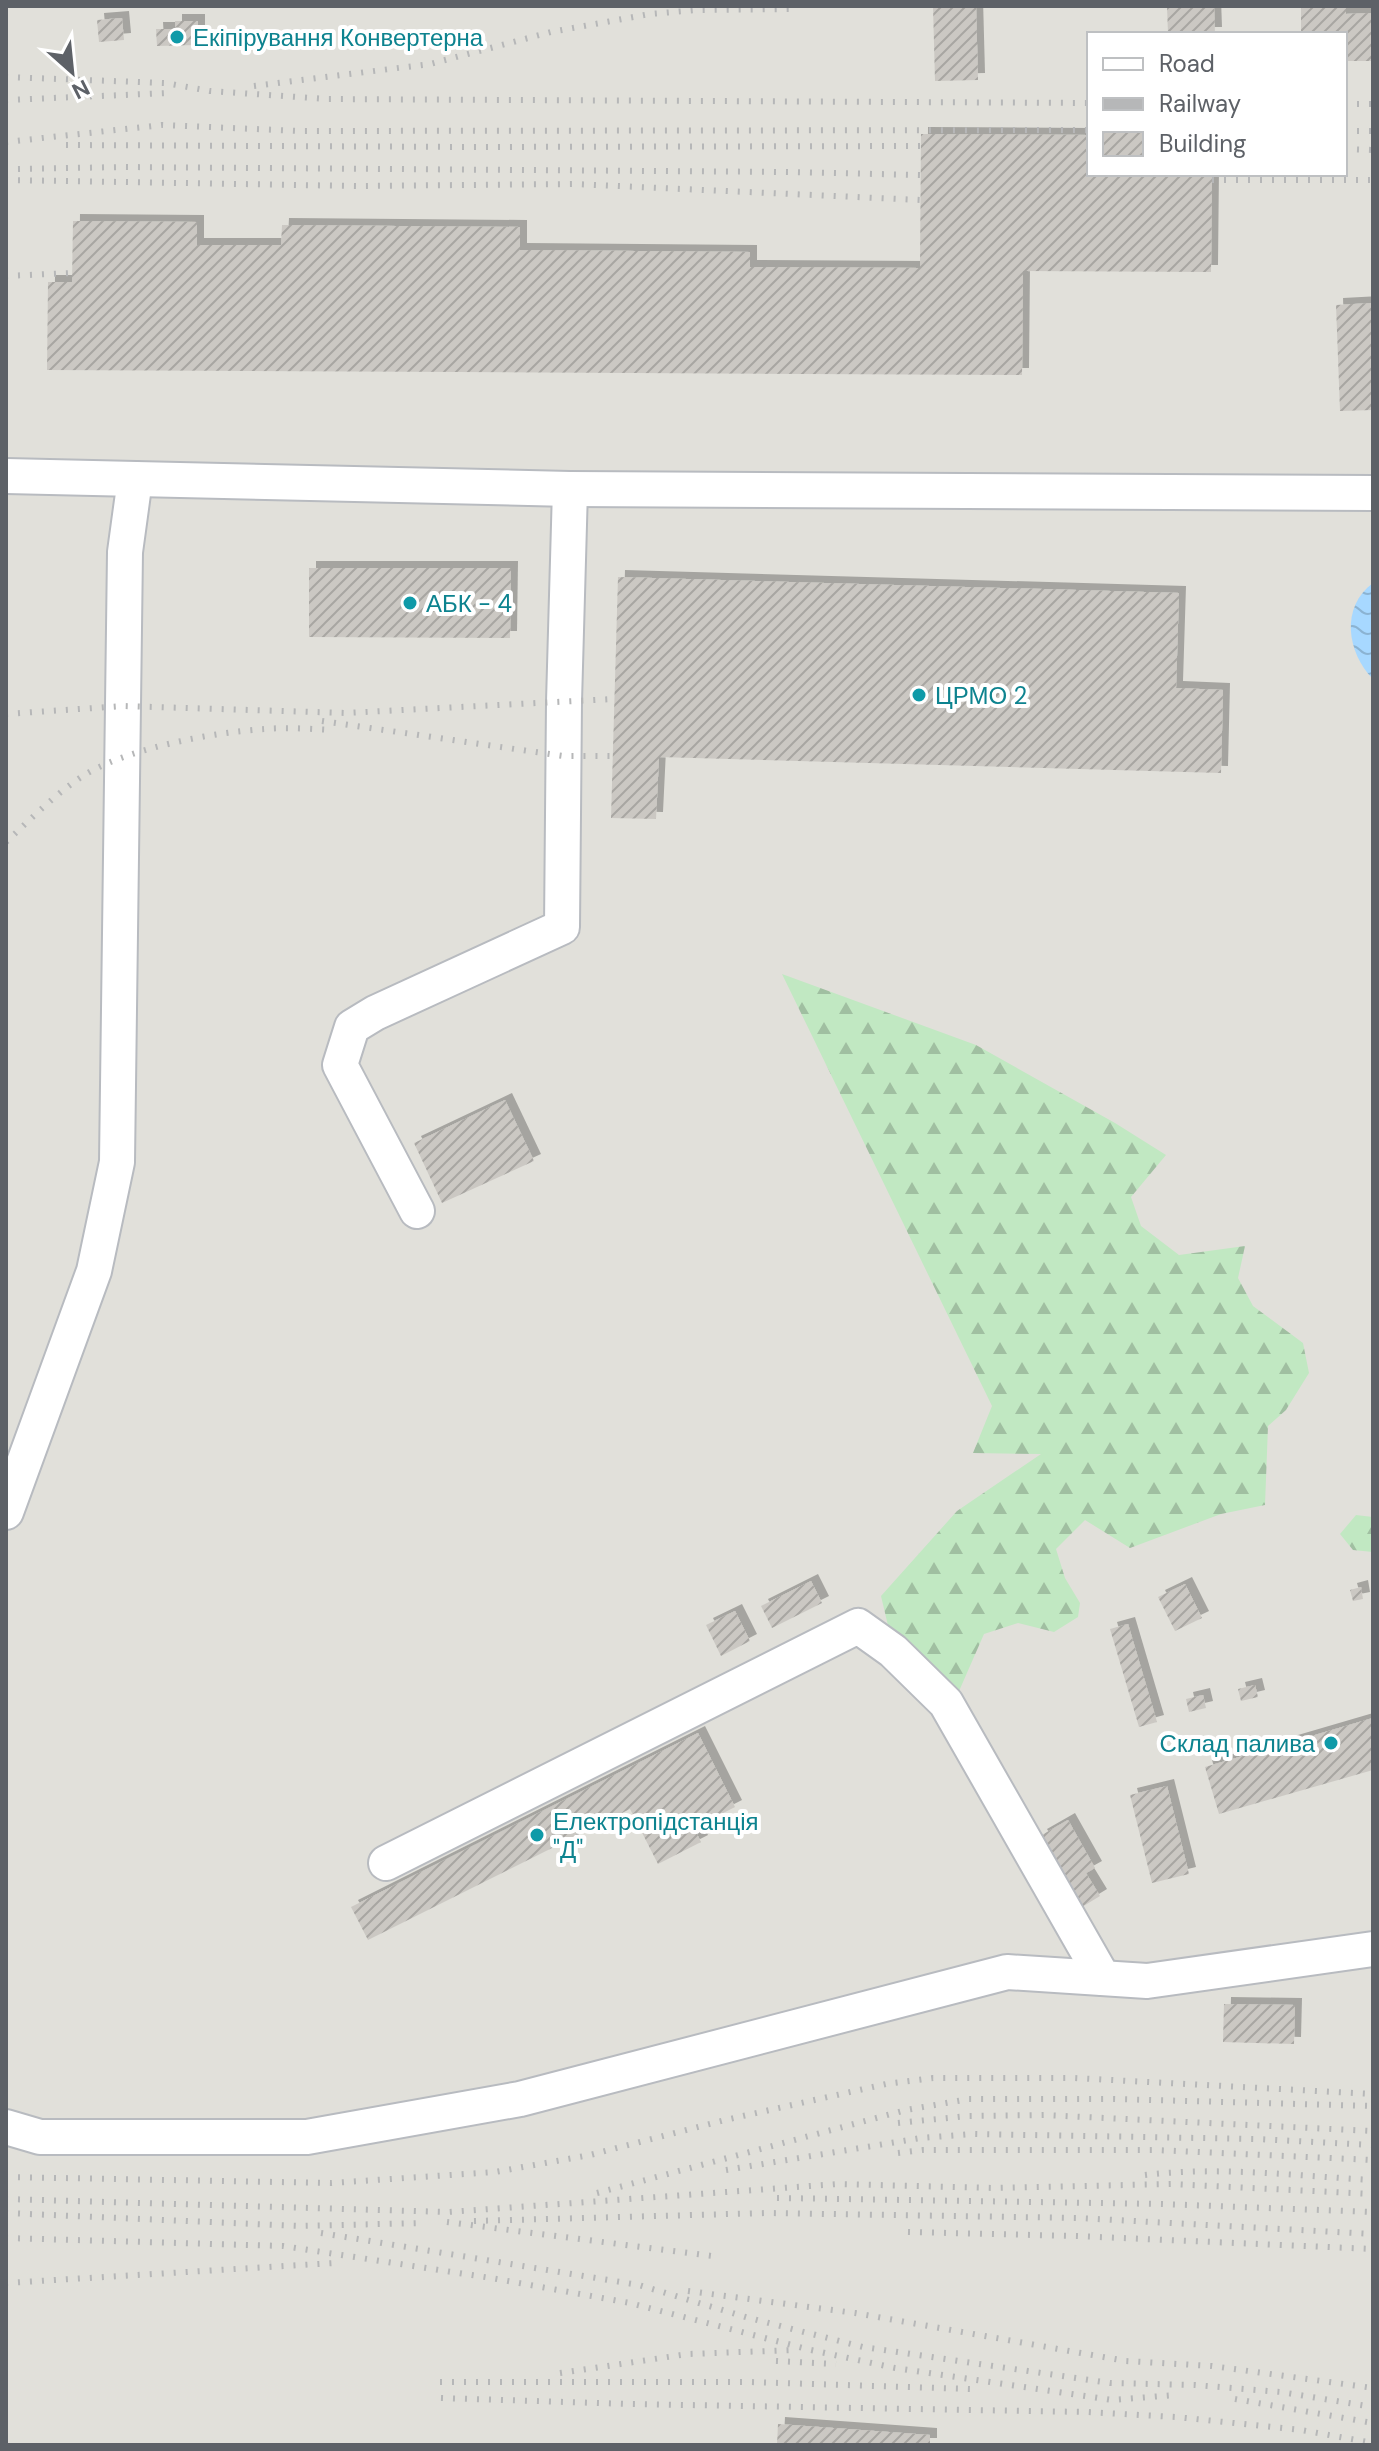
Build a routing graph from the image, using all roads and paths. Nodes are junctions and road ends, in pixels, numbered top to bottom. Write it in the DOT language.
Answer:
graph roads {
  1 [pos="6,476"];
  2 [pos="135,479"];
  3 [pos="570,489"];
  4 [pos="1373,493"];
  5 [pos="417,1211"];
  6 [pos="6,1512"];
  7 [pos="386,1863"];
  8 [pos="1373,1949"];
  9 [pos="1103,1978"];
  10 [pos="6,2127"];
  1 -- 2 [label="street"];
  2 -- 3 [label="street"];
  2 -- 6 [label="street"];
  3 -- 4 [label="street"];
  3 -- 5 [label="street"];
  7 -- 9 [label="street"];
  8 -- 9 [label="street"];
  9 -- 10 [label="street"];
}
